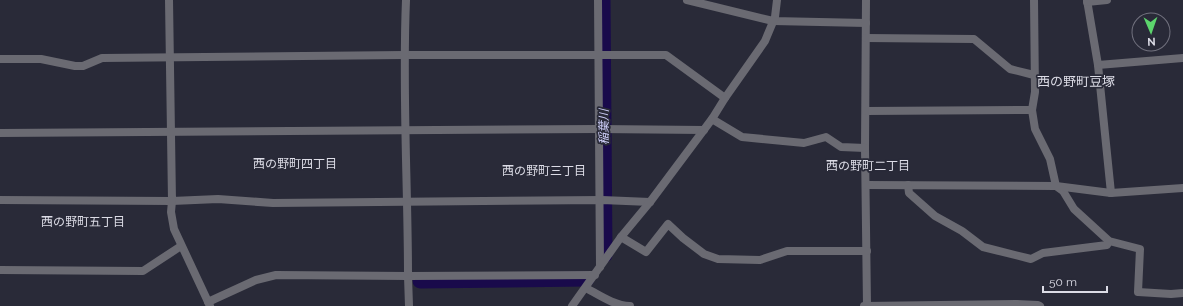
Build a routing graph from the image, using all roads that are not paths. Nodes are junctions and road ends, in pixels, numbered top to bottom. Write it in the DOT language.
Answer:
graph roads {
  1 [pos="169,0"];
  2 [pos="406,0"];
  3 [pos="598,0"];
  4 [pos="687,0"];
  5 [pos="778,0"];
  6 [pos="866,0"];
  7 [pos="1034,0"];
  8 [pos="1107,0"];
  9 [pos="1087,1"];
  10 [pos="773,21"];
  11 [pos="866,23"];
  12 [pos="866,38"];
  13 [pos="404,55"];
  14 [pos="599,55"];
  15 [pos="170,58"];
  16 [pos="1183,58"];
  17 [pos="0,59"];
  18 [pos="1098,65"];
  19 [pos="1034,75"];
  20 [pos="725,98"];
  21 [pos="1032,110"];
  22 [pos="866,111"];
  23 [pos="712,119"];
  24 [pos="599,129"];
  25 [pos="704,130"];
  26 [pos="405,131"];
  27 [pos="0,132"];
  28 [pos="171,132"];
  29 [pos="865,148"];
  30 [pos="866,185"];
  31 [pos="908,185"];
  32 [pos="1056,186"];
  33 [pos="1183,188"];
  34 [pos="1111,193"];
  35 [pos="0,200"];
  36 [pos="603,200"];
  37 [pos="172,201"];
  38 [pos="408,202"];
  39 [pos="650,202"];
  40 [pos="621,237"];
  41 [pos="1109,241"];
  42 [pos="181,246"];
  43 [pos="867,251"];
  44 [pos="600,267"];
  45 [pos="0,270"];
  46 [pos="594,275"];
  47 [pos="408,276"];
  48 [pos="586,288"];
  49 [pos="1183,293"];
  50 [pos="209,304"];
  51 [pos="1016,305"];
  52 [pos="409,306"];
  53 [pos="572,306"];
  54 [pos="630,306"];
  55 [pos="863,306"];
  56 [pos="867,306"];
  57 [pos="1040,306"];
  1 -- 15 [label="street"];
  2 -- 13 [label="street"];
  3 -- 14 [label="street"];
  4 -- 10 [label="street"];
  5 -- 10 [label="street"];
  6 -- 11 [label="street"];
  7 -- 19 [label="street"];
  8 -- 9 [label="street"];
  9 -- 18 [label="street"];
  10 -- 11 [label="street"];
  10 -- 20 [label="street"];
  11 -- 12 [label="street"];
  12 -- 19 [label="street"];
  12 -- 22 [label="street"];
  13 -- 14 [label="street"];
  13 -- 15 [label="street"];
  13 -- 26 [label="street"];
  14 -- 20 [label="street"];
  14 -- 24 [label="street"];
  15 -- 17 [label="street"];
  15 -- 28 [label="street"];
  16 -- 18 [label="street"];
  18 -- 34 [label="street"];
  19 -- 21 [label="street"];
  20 -- 23 [label="street"];
  21 -- 22 [label="street"];
  21 -- 32 [label="street"];
  22 -- 29 [label="street"];
  23 -- 25 [label="street"];
  23 -- 29 [label="street"];
  24 -- 25 [label="street"];
  24 -- 26 [label="street"];
  24 -- 36 [label="street"];
  25 -- 39 [label="street"];
  26 -- 28 [label="street"];
  26 -- 38 [label="street"];
  27 -- 28 [label="street"];
  28 -- 37 [label="street"];
  29 -- 30 [label="street"];
  30 -- 31 [label="street"];
  30 -- 43 [label="street"];
  31 -- 32 [label="street"];
  31 -- 41 [label="street"];
  32 -- 34 [label="street"];
  32 -- 41 [label="street"];
  33 -- 34 [label="street"];
  35 -- 37 [label="street"];
  36 -- 38 [label="street"];
  36 -- 39 [label="street"];
  36 -- 44 [label="street"];
  37 -- 38 [label="street"];
  37 -- 42 [label="street"];
  38 -- 47 [label="street"];
  39 -- 40 [label="street"];
  40 -- 43 [label="street"];
  40 -- 44 [label="street"];
  41 -- 49 [label="street"];
  42 -- 45 [label="street"];
  42 -- 50 [label="street"];
  43 -- 56 [label="street"];
  44 -- 46 [label="street"];
  46 -- 47 [label="street"];
  46 -- 48 [label="street"];
  47 -- 50 [label="street"];
  47 -- 52 [label="street"];
  48 -- 53 [label="street"];
  48 -- 54 [label="street"];
  51 -- 56 [label="street"];
  51 -- 57 [label="street"];
  55 -- 56 [label="street"];
}
